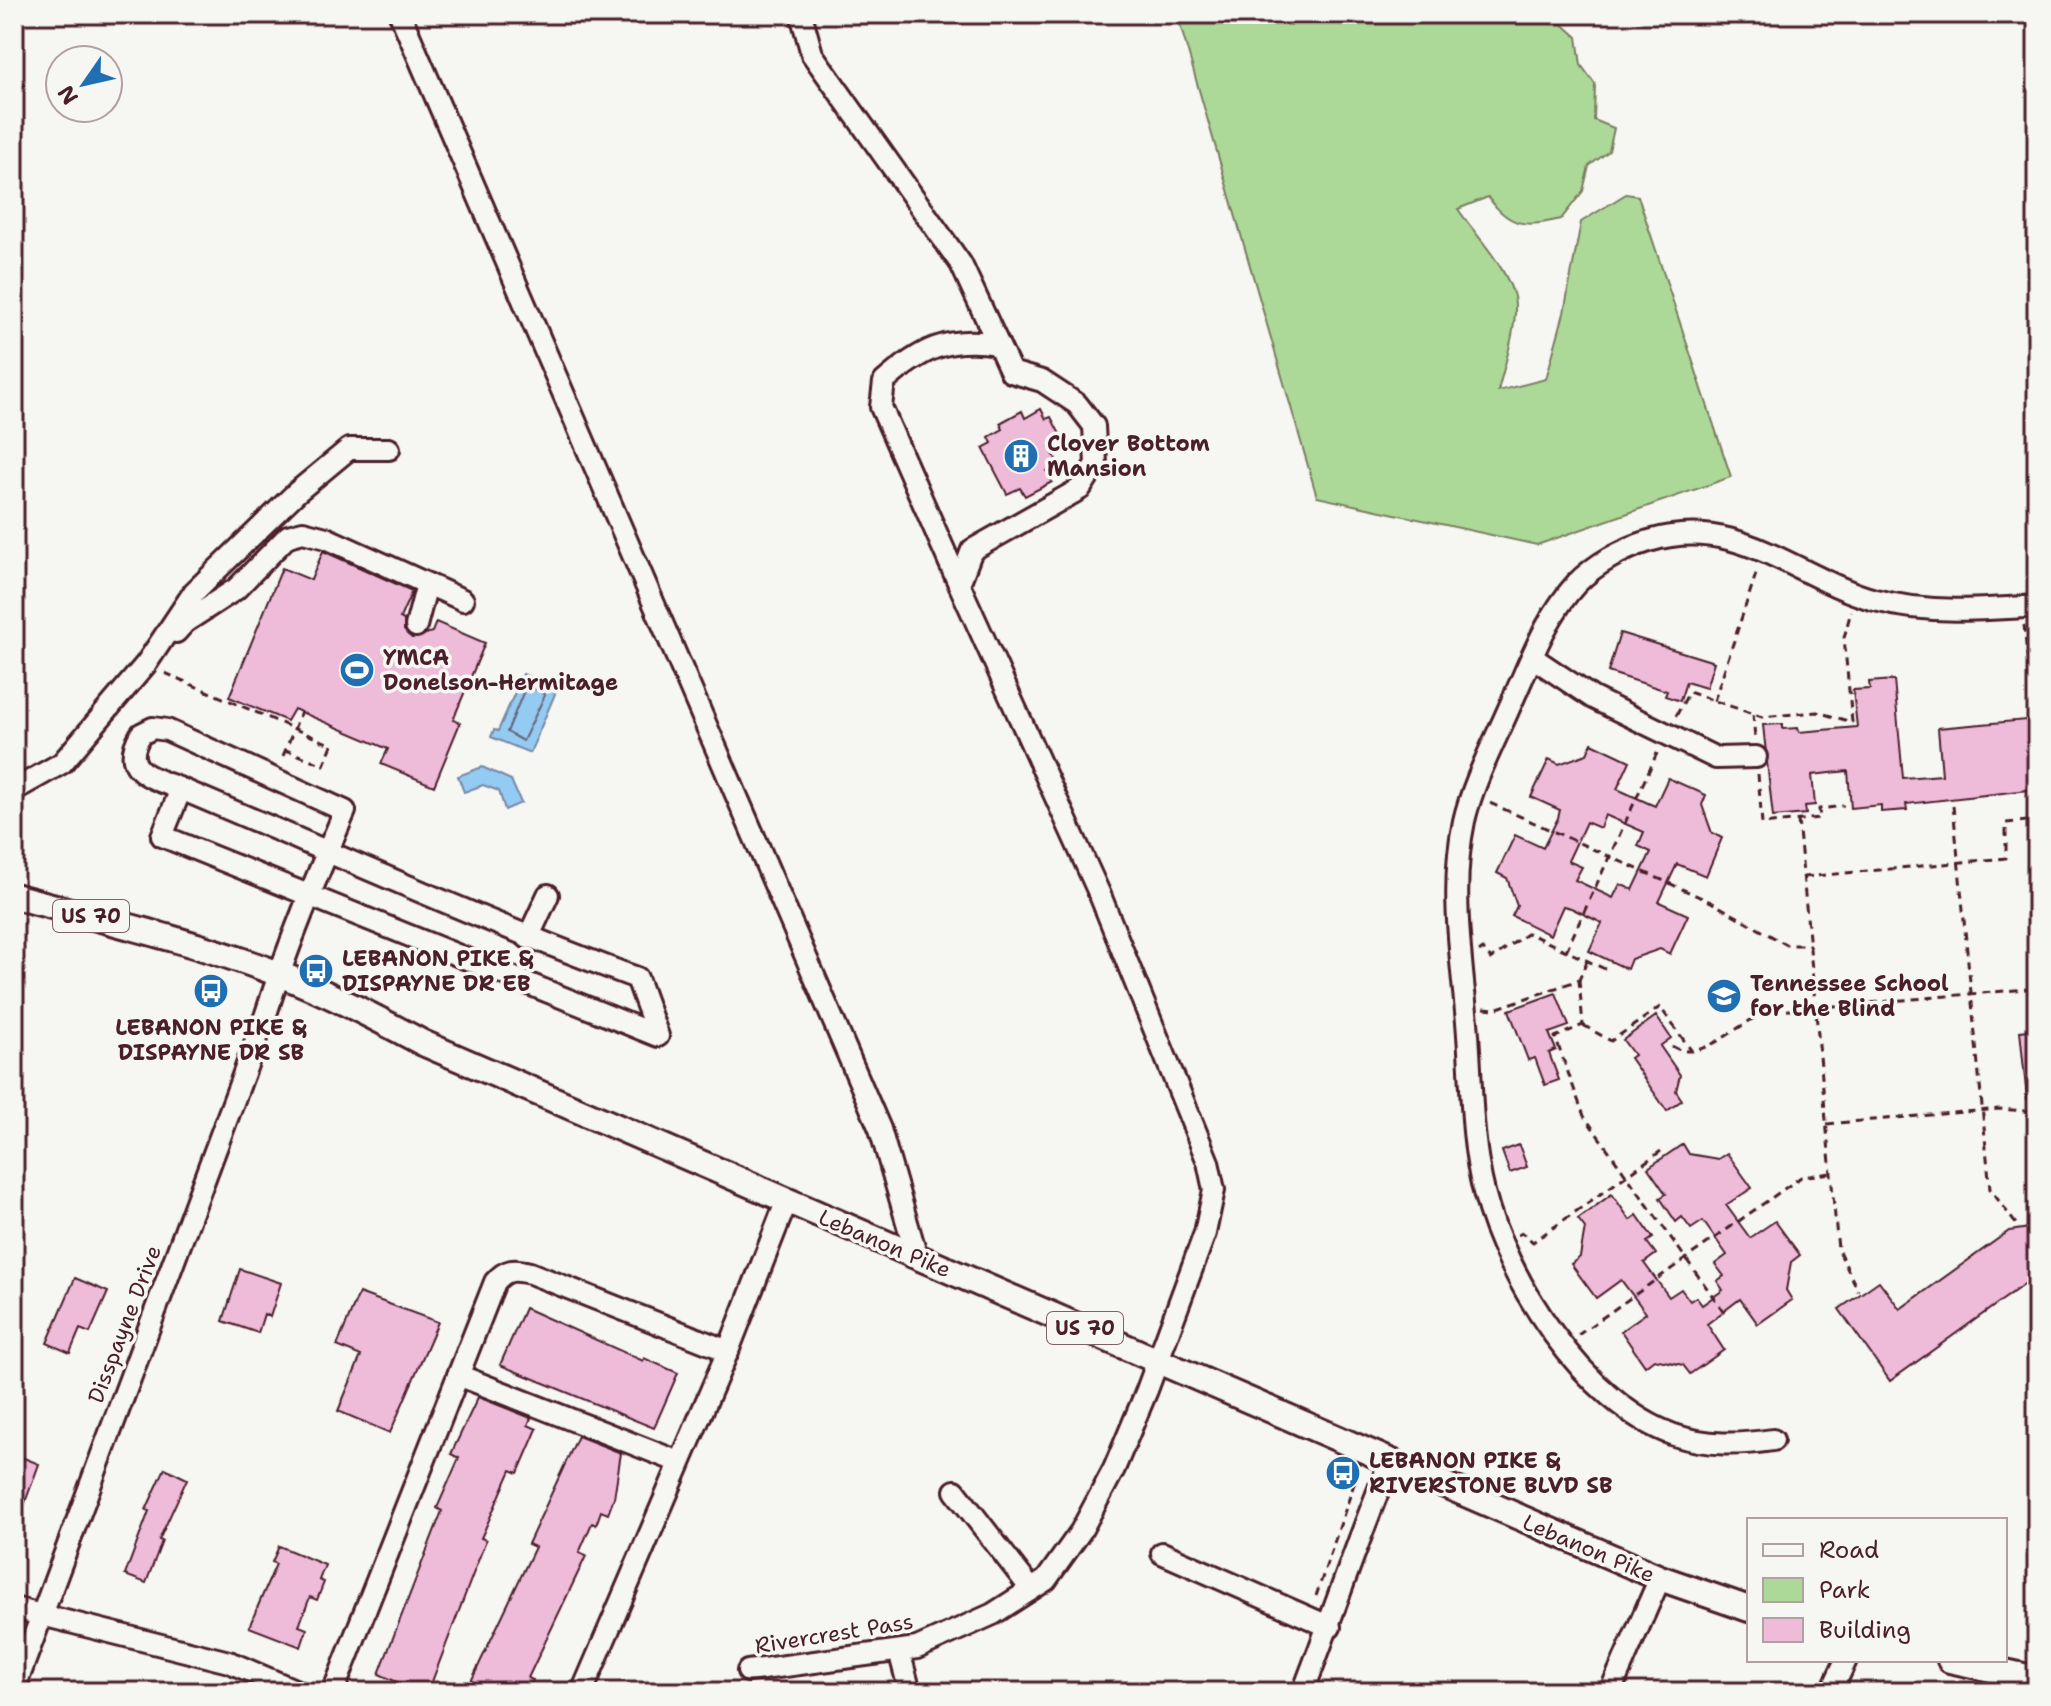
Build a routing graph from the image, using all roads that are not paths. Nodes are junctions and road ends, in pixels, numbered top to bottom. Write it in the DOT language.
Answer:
graph roads {
  1 [pos="400,14"];
  2 [pos="801,14"];
  3 [pos="998,344"];
  4 [pos="389,449"];
  5 [pos="427,584"];
  6 [pos="959,584"];
  7 [pos="463,600"];
  8 [pos="2029,606"];
  9 [pos="416,626"];
  10 [pos="1532,657"];
  11 [pos="146,664"];
  12 [pos="1756,757"];
  13 [pos="181,789"];
  14 [pos="14,790"];
  15 [pos="328,851"];
  16 [pos="309,895"];
  17 [pos="548,895"];
  18 [pos="14,896"];
  19 [pos="528,938"];
  20 [pos="278,974"];
  21 [pos="787,1200"];
  22 [pos="917,1257"];
  23 [pos="728,1351"];
  24 [pos="1158,1359"];
  25 [pos="458,1375"];
  26 [pos="1773,1440"];
  27 [pos="679,1462"];
  28 [pos="1390,1462"];
  29 [pos="955,1491"];
  30 [pos="1162,1553"];
  31 [pos="1660,1578"];
  32 [pos="1031,1589"];
  33 [pos="14,1608"];
  34 [pos="1747,1608"];
  35 [pos="41,1614"];
  36 [pos="1330,1627"];
  37 [pos="899,1651"];
  38 [pos="1845,1662"];
  39 [pos="1957,1662"];
  40 [pos="748,1671"];
  41 [pos="2030,1682"];
  42 [pos="1302,1689"];
  43 [pos="14,1690"];
  44 [pos="299,1692"];
  45 [pos="333,1692"];
  46 [pos="582,1692"];
  47 [pos="910,1692"];
  48 [pos="1610,1692"];
  49 [pos="1831,1692"];
  1 -- 22 [label="street"];
  2 -- 3 [label="street"];
  3 -- 6 [label="street, Rivercrest Pass"];
  3 -- 6 [label="street"];
  4 -- 11 [label="street"];
  5 -- 7 [label="street"];
  5 -- 9 [label="street"];
  5 -- 11 [label="street"];
  6 -- 24 [label="street, Rivercrest Pass"];
  8 -- 10 [label="street"];
  10 -- 12 [label="street"];
  10 -- 26 [label="street"];
  11 -- 14 [label="street"];
  13 -- 15 [label="street"];
  13 -- 15 [label="street, Disspayne Drive"];
  13 -- 16 [label="street"];
  15 -- 16 [label="street, Disspayne Drive"];
  15 -- 19 [label="street"];
  16 -- 19 [label="street"];
  16 -- 20 [label="street, Disspayne Drive"];
  17 -- 19 [label="street"];
  18 -- 20 [label="main road, Lebanon Pike / US 70"];
  20 -- 21 [label="main road, Lebanon Pike / US 70"];
  20 -- 35 [label="street, Disspayne Drive"];
  21 -- 22 [label="main road, Lebanon Pike / US 70"];
  21 -- 23 [label="street"];
  22 -- 24 [label="main road, Lebanon Pike / US 70"];
  23 -- 25 [label="street"];
  23 -- 27 [label="street"];
  24 -- 28 [label="main road, Lebanon Pike / US 70"];
  24 -- 32 [label="street, Rivercrest Pass"];
  25 -- 27 [label="street"];
  25 -- 45 [label="street"];
  27 -- 46 [label="street"];
  28 -- 31 [label="main road, Lebanon Pike / US 70"];
  28 -- 36 [label="street"];
  29 -- 32 [label="street"];
  30 -- 36 [label="street"];
  31 -- 34 [label="main road, Lebanon Pike / US 70"];
  31 -- 48 [label="street"];
  32 -- 37 [label="street, Rivercrest Pass"];
  33 -- 35 [label="street"];
  35 -- 43 [label="street, Disspayne Drive"];
  35 -- 44 [label="street"];
  36 -- 42 [label="street"];
  37 -- 40 [label="street, Rivercrest Pass"];
  37 -- 47 [label="street"];
  38 -- 49 [label="street"];
  39 -- 41 [label="main road"];
}
